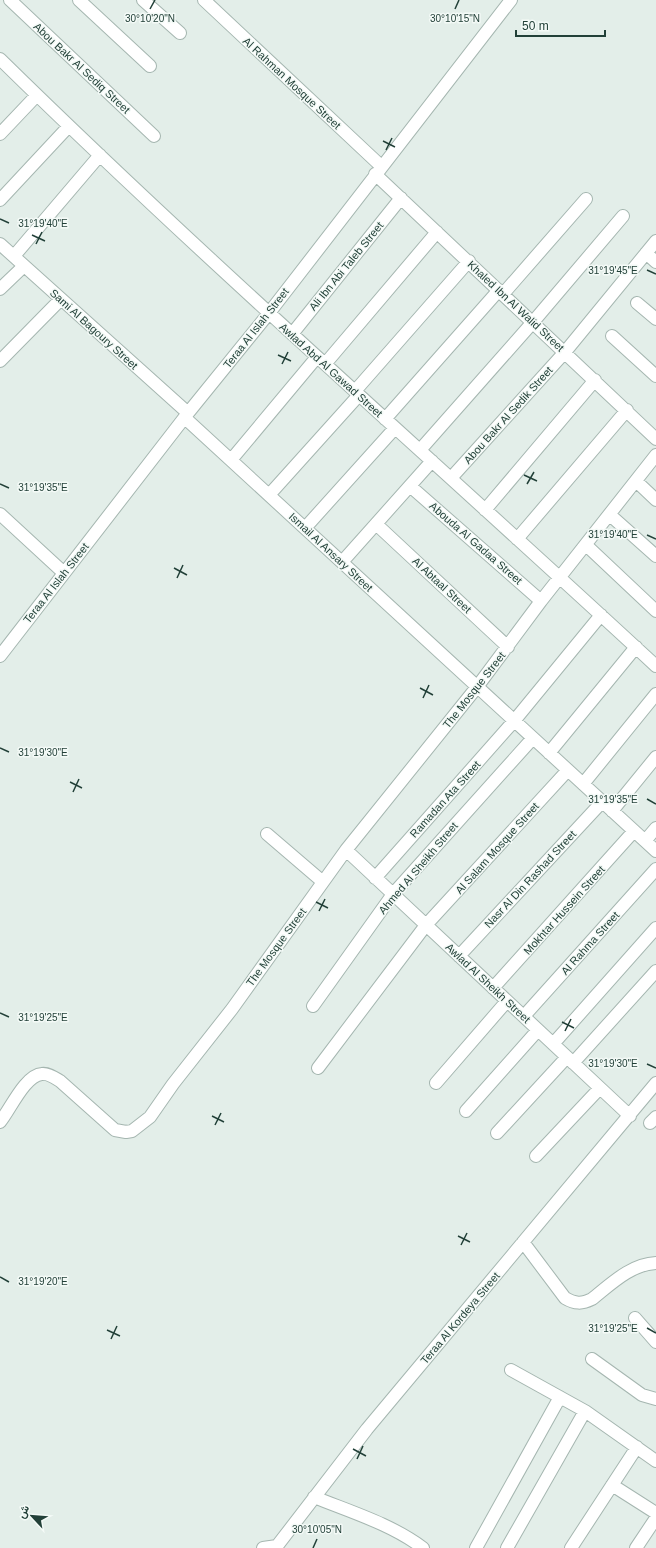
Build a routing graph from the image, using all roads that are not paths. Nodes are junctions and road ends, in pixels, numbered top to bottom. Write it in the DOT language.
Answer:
graph roads {
  1 [pos="10,0"];
  2 [pos="79,0"];
  3 [pos="143,0"];
  4 [pos="204,0"];
  5 [pos="511,0"];
  6 [pos="180,33"];
  7 [pos="3,66"];
  8 [pos="150,66"];
  9 [pos="37,95"];
  10 [pos="69,126"];
  11 [pos="0,134"];
  12 [pos="154,136"];
  13 [pos="100,155"];
  14 [pos="378,170"];
  15 [pos="401,198"];
  16 [pos="586,199"];
  17 [pos="0,200"];
  18 [pos="623,216"];
  19 [pos="437,232"];
  20 [pos="656,241"];
  21 [pos="0,244"];
  22 [pos="646,253"];
  23 [pos="14,256"];
  24 [pos="469,261"];
  25 [pos="656,262"];
  26 [pos="24,266"];
  27 [pos="0,289"];
  28 [pos="501,292"];
  29 [pos="61,299"];
  30 [pos="637,303"];
  31 [pos="269,313"];
  32 [pos="656,319"];
  33 [pos="533,322"];
  34 [pos="292,334"];
  35 [pos="612,336"];
  36 [pos="565,352"];
  37 [pos="321,360"];
  38 [pos="0,361"];
  39 [pos="656,376"];
  40 [pos="595,380"];
  41 [pos="357,393"];
  42 [pos="627,410"];
  43 [pos="186,416"];
  44 [pos="385,419"];
  45 [pos="395,428"];
  46 [pos="656,439"];
  47 [pos="420,450"];
  48 [pos="656,455"];
  49 [pos="231,460"];
  50 [pos="432,461"];
  51 [pos="451,478"];
  52 [pos="636,481"];
  53 [pos="410,486"];
  54 [pos="269,495"];
  55 [pos="656,500"];
  56 [pos="485,510"];
  57 [pos="0,514"];
  58 [pos="610,515"];
  59 [pos="376,524"];
  60 [pos="304,528"];
  61 [pos="517,539"];
  62 [pos="586,545"];
  63 [pos="656,556"];
  64 [pos="342,562"];
  65 [pos="64,573"];
  66 [pos="560,578"];
  67 [pos="542,601"];
  68 [pos="656,611"];
  69 [pos="601,615"];
  70 [pos="508,647"];
  71 [pos="636,647"];
  72 [pos="0,656"];
  73 [pos="656,666"];
  74 [pos="477,687"];
  75 [pos="656,694"];
  76 [pos="514,721"];
  77 [pos="533,738"];
  78 [pos="549,753"];
  79 [pos="656,757"];
  80 [pos="568,770"];
  81 [pos="583,784"];
  82 [pos="602,802"];
  83 [pos="612,811"];
  84 [pos="656,828"];
  85 [pos="634,831"];
  86 [pos="267,834"];
  87 [pos="645,841"];
  88 [pos="346,850"];
  89 [pos="656,851"];
  90 [pos="656,869"];
  91 [pos="375,878"];
  92 [pos="324,882"];
  93 [pos="393,894"];
  94 [pos="426,925"];
  95 [pos="656,928"];
  96 [pos="459,956"];
  97 [pos="656,971"];
  98 [pos="493,988"];
  99 [pos="507,1001"];
  100 [pos="313,1006"];
  101 [pos="524,1016"];
  102 [pos="538,1030"];
  103 [pos="553,1044"];
  104 [pos="570,1060"];
  105 [pos="318,1068"];
  106 [pos="656,1082"];
  107 [pos="436,1083"];
  108 [pos="600,1088"];
  109 [pos="466,1111"];
  110 [pos="630,1116"];
  111 [pos="0,1122"];
  112 [pos="497,1133"];
  113 [pos="536,1156"];
  114 [pos="523,1242"];
  115 [pos="656,1263"];
  116 [pos="635,1318"];
  117 [pos="656,1342"];
  118 [pos="592,1359"];
  119 [pos="511,1370"];
  120 [pos="560,1397"];
  121 [pos="656,1399"];
  122 [pos="585,1411"];
  123 [pos="637,1447"];
  124 [pos="656,1461"];
  125 [pos="612,1485"];
  126 [pos="314,1497"];
  127 [pos="656,1513"];
  128 [pos="656,1518"];
  129 [pos="277,1547"];
  130 [pos="263,1548"];
  131 [pos="422,1548"];
  132 [pos="476,1548"];
  133 [pos="507,1548"];
  134 [pos="571,1548"];
  135 [pos="636,1548"];
  1 -- 12 [label="street, Abou Bakr Al Sediq Street"];
  2 -- 8 [label="street"];
  3 -- 6 [label="street"];
  4 -- 14 [label="street, Al Rahman Mosque Street"];
  5 -- 14 [label="street, Teraa Al Islah Street"];
  7 -- 9 [label="street, Awlad Abd Al Gawad Street"];
  9 -- 10 [label="street, Awlad Abd Al Gawad Street"];
  9 -- 11 [label="street"];
  10 -- 13 [label="street, Awlad Abd Al Gawad Street"];
  10 -- 17 [label="street"];
  13 -- 23 [label="street"];
  13 -- 31 [label="street, Awlad Abd Al Gawad Street"];
  14 -- 15 [label="street, Khaled Ibn Al Walid Street"];
  14 -- 31 [label="street, Teraa Al Islah Street"];
  15 -- 19 [label="street, Khaled Ibn Al Walid Street"];
  15 -- 34 [label="street, Ali Ibn Abi Taleb Street"];
  16 -- 28 [label="street"];
  18 -- 33 [label="street"];
  19 -- 24 [label="street, Khaled Ibn Al Walid Street"];
  19 -- 37 [label="street"];
  20 -- 22 [label="street, Abou Bakr Al Sedik Street"];
  21 -- 23 [label="street, Sami Al Bagoury Street"];
  22 -- 25 [label="street"];
  22 -- 36 [label="street, Abou Bakr Al Sedik Street"];
  23 -- 26 [label="street, Sami Al Bagoury Street"];
  24 -- 28 [label="street, Khaled Ibn Al Walid Street"];
  24 -- 41 [label="street"];
  26 -- 27 [label="street"];
  26 -- 29 [label="street, Sami Al Bagoury Street"];
  28 -- 33 [label="street, Khaled Ibn Al Walid Street"];
  28 -- 44 [label="street"];
  29 -- 38 [label="street"];
  29 -- 43 [label="street, Sami Al Bagoury Street"];
  30 -- 32 [label="street"];
  31 -- 34 [label="street, Awlad Abd Al Gawad Street"];
  31 -- 43 [label="street, Teraa Al Islah Street"];
  33 -- 36 [label="street, Khaled Ibn Al Walid Street"];
  33 -- 47 [label="street"];
  34 -- 37 [label="street, Awlad Abd Al Gawad Street"];
  35 -- 39 [label="street"];
  36 -- 40 [label="street, Khaled Ibn Al Walid Street"];
  36 -- 51 [label="street, Abou Bakr Al Sedik Street"];
  37 -- 41 [label="street, Awlad Abd Al Gawad Street"];
  37 -- 49 [label="street"];
  40 -- 42 [label="street, Khaled Ibn Al Walid Street"];
  40 -- 56 [label="street"];
  41 -- 44 [label="street, Awlad Abd Al Gawad Street"];
  41 -- 54 [label="street"];
  42 -- 46 [label="street, Khaled Ibn Al Walid Street"];
  42 -- 61 [label="street"];
  43 -- 49 [label="street, Ismail Al Ansary Street"];
  43 -- 65 [label="street, Teraa Al Islah Street"];
  44 -- 45 [label="street, Awlad Abd Al Gawad Street"];
  45 -- 47 [label="street, Awlad Abd Al Gawad Street"];
  45 -- 60 [label="street"];
  47 -- 50 [label="street, Awlad Abd Al Gawad Street"];
  48 -- 52 [label="street, The Mosque Street"];
  49 -- 54 [label="street, Ismail Al Ansary Street"];
  50 -- 51 [label="street, Awlad Abd Al Gawad Street"];
  50 -- 53 [label="street"];
  51 -- 56 [label="street, Awlad Abd Al Gawad Street"];
  52 -- 55 [label="street"];
  52 -- 58 [label="street, The Mosque Street"];
  53 -- 59 [label="street"];
  53 -- 67 [label="street, Abouda Al Gadaa Street"];
  54 -- 60 [label="street, Ismail Al Ansary Street"];
  56 -- 61 [label="street, Awlad Abd Al Gawad Street"];
  57 -- 65 [label="street"];
  58 -- 62 [label="street, The Mosque Street"];
  58 -- 63 [label="street"];
  59 -- 64 [label="street"];
  59 -- 70 [label="street, Al Abtaal Street"];
  60 -- 64 [label="street, Ismail Al Ansary Street"];
  61 -- 66 [label="street, Awlad Abd Al Gawad Street"];
  62 -- 66 [label="street, The Mosque Street"];
  62 -- 68 [label="street"];
  64 -- 74 [label="street, Ismail Al Ansary Street"];
  65 -- 72 [label="street, Teraa Al Islah Street"];
  66 -- 67 [label="street, The Mosque Street"];
  66 -- 69 [label="street, Awlad Abd Al Gawad Street"];
  67 -- 70 [label="street, The Mosque Street"];
  69 -- 71 [label="street, Awlad Abd Al Gawad Street"];
  69 -- 76 [label="street, Ramadan Ata Street"];
  70 -- 74 [label="street, The Mosque Street"];
  71 -- 73 [label="street, Awlad Abd Al Gawad Street"];
  71 -- 78 [label="street"];
  74 -- 76 [label="street, Ismail Al Ansary Street"];
  74 -- 88 [label="street, The Mosque Street"];
  75 -- 81 [label="street"];
  76 -- 77 [label="street, Ismail Al Ansary Street"];
  76 -- 91 [label="street, Ramadan Ata Street"];
  77 -- 78 [label="street, Ismail Al Ansary Street"];
  77 -- 93 [label="street, Ahmed Al Sheikh Street"];
  78 -- 80 [label="street, Ismail Al Ansary Street"];
  79 -- 83 [label="street"];
  80 -- 81 [label="street, Ismail Al Ansary Street"];
  80 -- 94 [label="street, Al Salam Mosque Street"];
  81 -- 82 [label="street, Ismail Al Ansary Street"];
  82 -- 83 [label="street, Ismail Al Ansary Street"];
  82 -- 96 [label="street, Nasr Al Din Rashad Street"];
  83 -- 85 [label="street, Ismail Al Ansary Street"];
  84 -- 87 [label="street"];
  85 -- 87 [label="street, Ismail Al Ansary Street"];
  85 -- 98 [label="street, Mokhtar Hussein Street"];
  86 -- 92 [label="street"];
  87 -- 89 [label="street, Ismail Al Ansary Street"];
  88 -- 91 [label="street, Awlad Al Sheikh Street"];
  88 -- 92 [label="street, The Mosque Street"];
  90 -- 101 [label="street, Al Rahma Street"];
  91 -- 93 [label="street, Awlad Al Sheikh Street"];
  92 -- 111 [label="street, The Mosque Street"];
  93 -- 94 [label="street, Awlad Al Sheikh Street"];
  93 -- 100 [label="street, Ahmed Al Sheikh Street"];
  94 -- 96 [label="street, Awlad Al Sheikh Street"];
  94 -- 105 [label="street, Al Salam Mosque Street"];
  95 -- 103 [label="street"];
  96 -- 98 [label="street, Awlad Al Sheikh Street"];
  97 -- 104 [label="street"];
  98 -- 99 [label="street, Awlad Al Sheikh Street"];
  99 -- 101 [label="street, Awlad Al Sheikh Street"];
  99 -- 107 [label="street"];
  101 -- 102 [label="street, Awlad Al Sheikh Street"];
  102 -- 103 [label="street, Awlad Al Sheikh Street"];
  102 -- 109 [label="street"];
  103 -- 104 [label="street, Awlad Al Sheikh Street"];
  104 -- 108 [label="street, Awlad Al Sheikh Street"];
  104 -- 112 [label="street"];
  106 -- 110 [label="street, Teraa Al Kordeya Street"];
  108 -- 110 [label="street, Awlad Al Sheikh Street"];
  108 -- 113 [label="street"];
  110 -- 114 [label="street, Teraa Al Kordeya Street"];
  114 -- 115 [label="street"];
  114 -- 126 [label="street, Teraa Al Kordeya Street"];
  116 -- 117 [label="street"];
  118 -- 121 [label="street"];
  119 -- 120 [label="street"];
  120 -- 122 [label="street"];
  120 -- 132 [label="street"];
  122 -- 123 [label="street"];
  122 -- 133 [label="street"];
  123 -- 124 [label="street"];
  123 -- 125 [label="street"];
  125 -- 127 [label="street"];
  125 -- 134 [label="street"];
  126 -- 129 [label="street, Teraa Al Kordeya Street"];
  126 -- 131 [label="street"];
  128 -- 135 [label="street"];
  129 -- 130 [label="street, Teraa Al Kordeya Street"];
}
